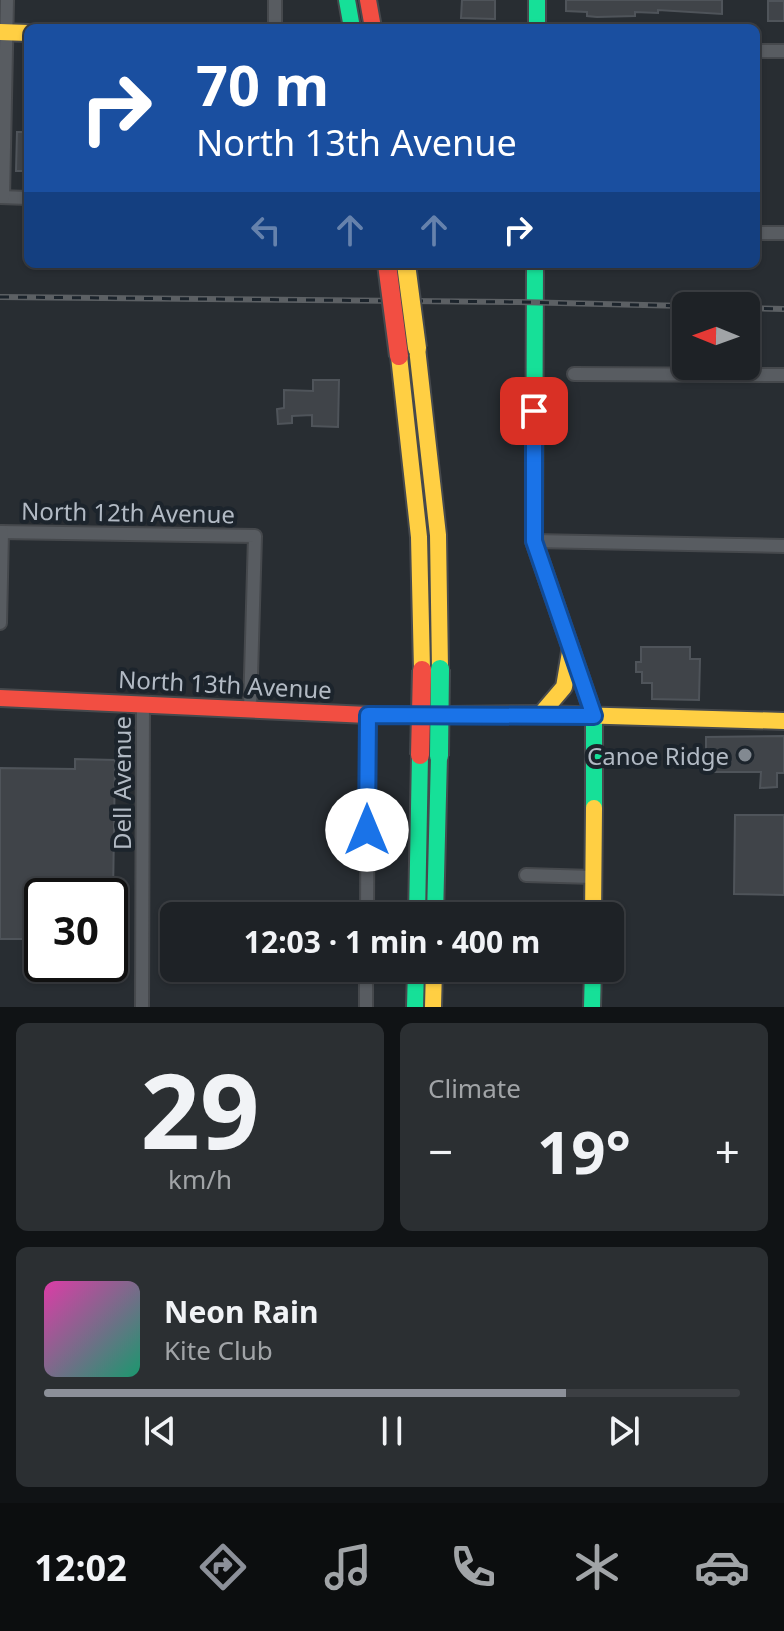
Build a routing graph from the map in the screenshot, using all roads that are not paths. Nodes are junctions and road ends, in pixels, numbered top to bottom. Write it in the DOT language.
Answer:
graph roads {
  1 [pos="7,0"];
  2 [pos="275,0"];
  3 [pos="347,0"];
  4 [pos="368,0"];
  5 [pos="537,0"];
  6 [pos="275,24"];
  7 [pos="351,24"];
  8 [pos="372,24"];
  9 [pos="537,24"];
  10 [pos="3,32"];
  11 [pos="24,33"];
  12 [pos="760,51"];
  13 [pos="784,51"];
  14 [pos="2,197"];
  15 [pos="24,198"];
  16 [pos="760,233"];
  17 [pos="784,233"];
  18 [pos="388,268"];
  19 [pos="407,268"];
  20 [pos="535,268"];
  21 [pos="574,374"];
  22 [pos="784,375"];
  23 [pos="1,532"];
  24 [pos="534,541"];
  25 [pos="784,546"];
  26 [pos="0,623"];
  27 [pos="570,641"];
  28 [pos="431,670"];
  29 [pos="0,698"];
  30 [pos="143,703"];
  31 [pos="250,710"];
  32 [pos="541,714"];
  33 [pos="368,715"];
  34 [pos="594,716"];
  35 [pos="784,721"];
  36 [pos="430,755"];
  37 [pos="526,875"];
  38 [pos="593,877"];
  39 [pos="367,902"];
  40 [pos="418,902"];
  41 [pos="435,902"];
  42 [pos="593,902"];
  43 [pos="366,982"];
  44 [pos="416,982"];
  45 [pos="434,982"];
  46 [pos="593,982"];
  47 [pos="142,1007"];
  48 [pos="366,1007"];
  49 [pos="415,1007"];
  50 [pos="433,1007"];
  51 [pos="592,1007"];
  1 -- 10 [label="street"];
  2 -- 6 [label="street"];
  3 -- 7 [label="main road"];
  4 -- 8 [label="main road"];
  5 -- 9 [label="main road"];
  10 -- 11 [label="main road"];
  10 -- 14 [label="street"];
  12 -- 13 [label="street"];
  14 -- 15 [label="street"];
  16 -- 17 [label="street"];
  18 -- 28 [label="main road, bridge"];
  19 -- 28 [label="main road, bridge"];
  20 -- 24 [label="main road"];
  21 -- 22 [label="street"];
  23 -- 26 [label="street"];
  23 -- 31 [label="street, North 12th Avenue"];
  24 -- 25 [label="street"];
  24 -- 27 [label="main road"];
  27 -- 32 [label="main road"];
  27 -- 34 [label="main road"];
  28 -- 36 [label="main road, bridge"];
  29 -- 30 [label="main road, North 13th Avenue"];
  30 -- 31 [label="main road, North 13th Avenue"];
  30 -- 47 [label="street, Dell Avenue"];
  31 -- 33 [label="main road, North 13th Avenue"];
  32 -- 33 [label="main road, North 13th Avenue"];
  32 -- 34 [label="main road, North 13th Avenue"];
  33 -- 39 [label="street"];
  34 -- 35 [label="main road, North 13th Avenue"];
  34 -- 38 [label="main road"];
  36 -- 40 [label="main road"];
  36 -- 41 [label="main road"];
  37 -- 38 [label="street"];
  38 -- 42 [label="main road"];
  43 -- 48 [label="street"];
  44 -- 49 [label="main road"];
  45 -- 50 [label="main road"];
  46 -- 51 [label="main road"];
}
